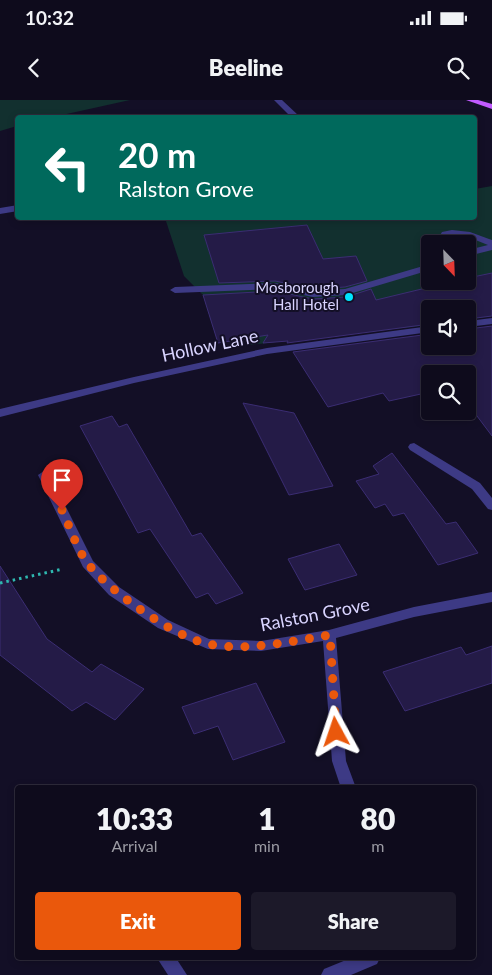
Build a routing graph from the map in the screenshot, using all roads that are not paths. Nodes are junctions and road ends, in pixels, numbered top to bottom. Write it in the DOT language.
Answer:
graph roads {
  1 [pos="278,100"];
  2 [pos="470,100"];
  3 [pos="492,107"];
  4 [pos="292,115"];
  5 [pos="15,208"];
  6 [pos="0,211"];
  7 [pos="444,235"];
  8 [pos="475,235"];
  9 [pos="476,236"];
  10 [pos="492,246"];
  11 [pos="476,251"];
  12 [pos="421,270"];
  13 [pos="175,290"];
  14 [pos="492,321"];
  15 [pos="476,323"];
  16 [pos="421,330"];
  17 [pos="0,413"];
  18 [pos="414,447"];
  19 [pos="44,474"];
  20 [pos="492,506"];
  21 [pos="492,596"];
  22 [pos="330,635"];
  23 [pos="348,785"];
  24 [pos="167,960"];
  25 [pos="366,960"];
  26 [pos="178,975"];
  27 [pos="330,975"];
  1 -- 4 [label="street"];
  2 -- 3 [label="main road"];
  5 -- 6 [label="street"];
  7 -- 8 [label="street"];
  9 -- 10 [label="street"];
  10 -- 11 [label="street"];
  12 -- 13 [label="street"];
  14 -- 15 [label="street"];
  16 -- 17 [label="street, Hollow Lane"];
  18 -- 20 [label="street"];
  19 -- 22 [label="street, Ralston Grove"];
  21 -- 22 [label="street, Ralston Grove"];
  22 -- 23 [label="street"];
  24 -- 26 [label="street"];
  25 -- 27 [label="street"];
}
